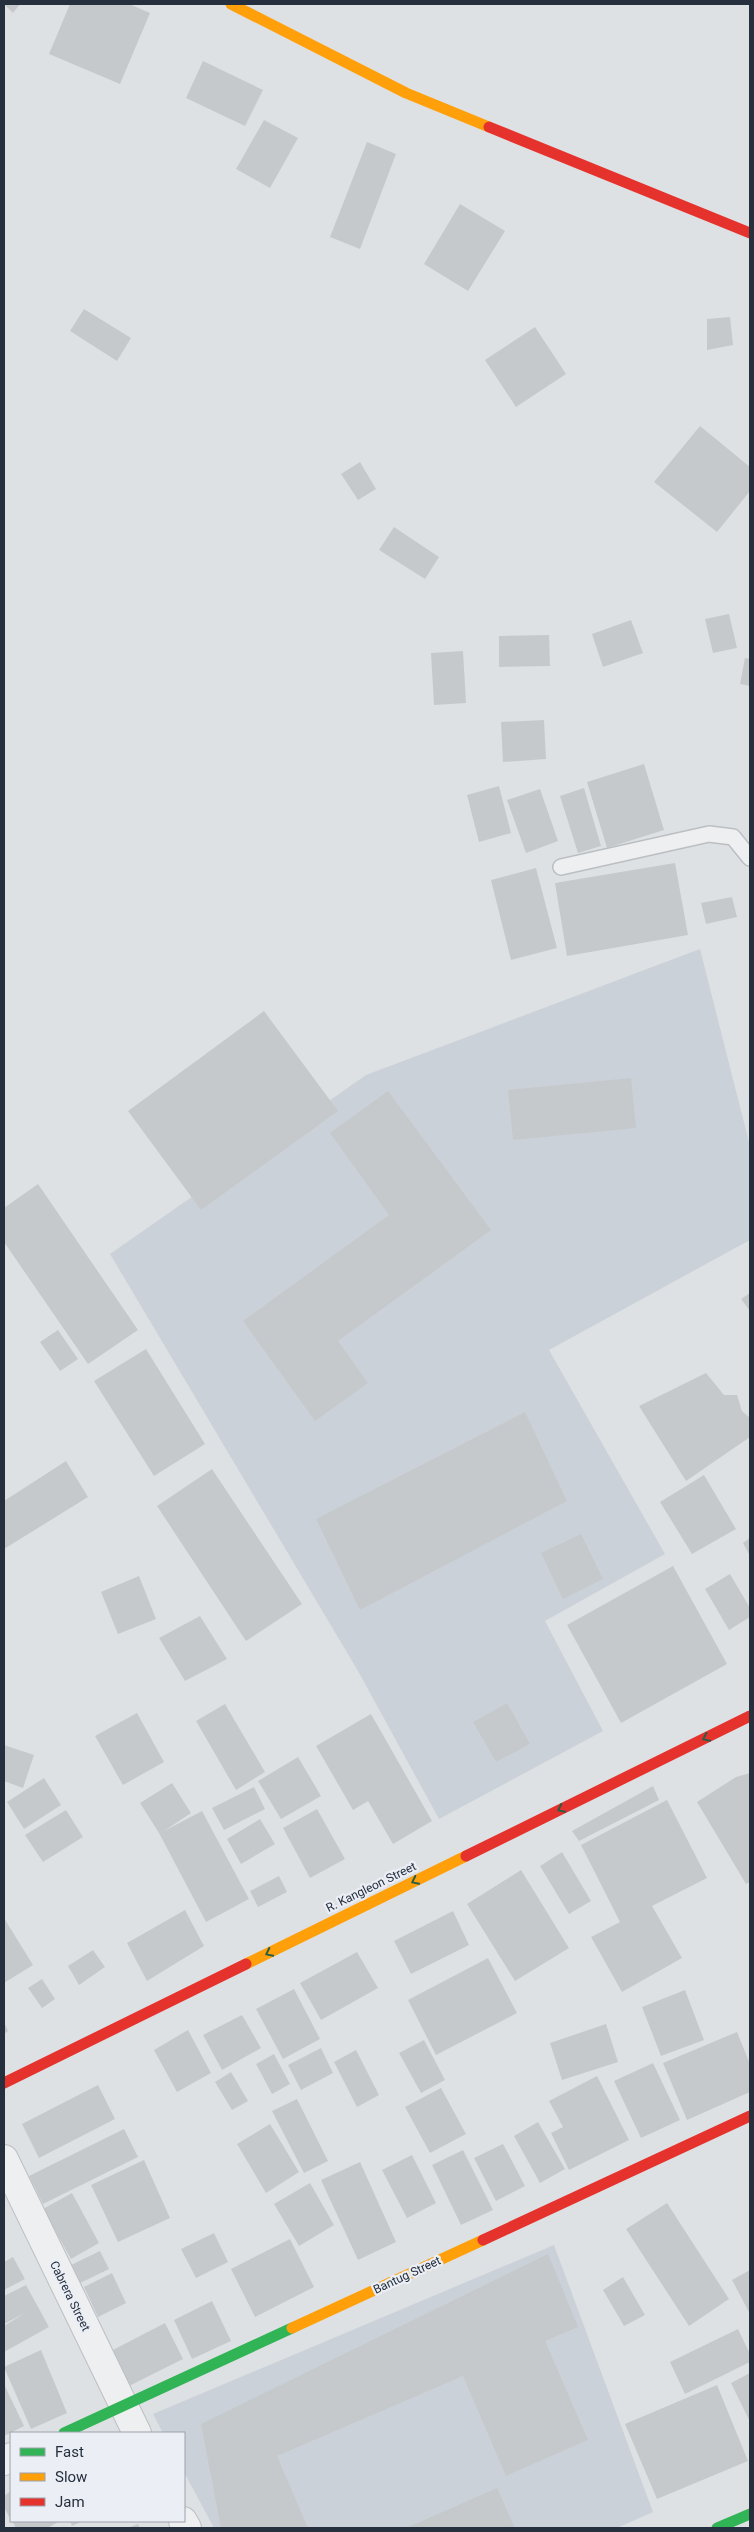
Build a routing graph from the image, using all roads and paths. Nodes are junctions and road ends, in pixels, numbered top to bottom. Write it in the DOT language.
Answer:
graph roads {
  1 [pos="231,4"];
  2 [pos="750,233"];
  3 [pos="750,858"];
  4 [pos="561,867"];
  5 [pos="750,1716"];
  6 [pos="4,2084"];
  7 [pos="750,2116"];
  8 [pos="4,2158"];
  9 [pos="123,2406"];
  10 [pos="66,2432"];
  11 [pos="136,2432"];
  12 [pos="750,2514"];
  13 [pos="718,2528"];
  1 -- 2 [label="street"];
  3 -- 4 [label="lane"];
  5 -- 6 [label="street, R. Kangleon Street, one-way"];
  7 -- 9 [label="street, Bantug Street"];
  8 -- 9 [label="street, Cabrera Street"];
  9 -- 10 [label="street, Bantug Street"];
  9 -- 11 [label="street, Cabrera Street"];
  12 -- 13 [label="street"];
}
